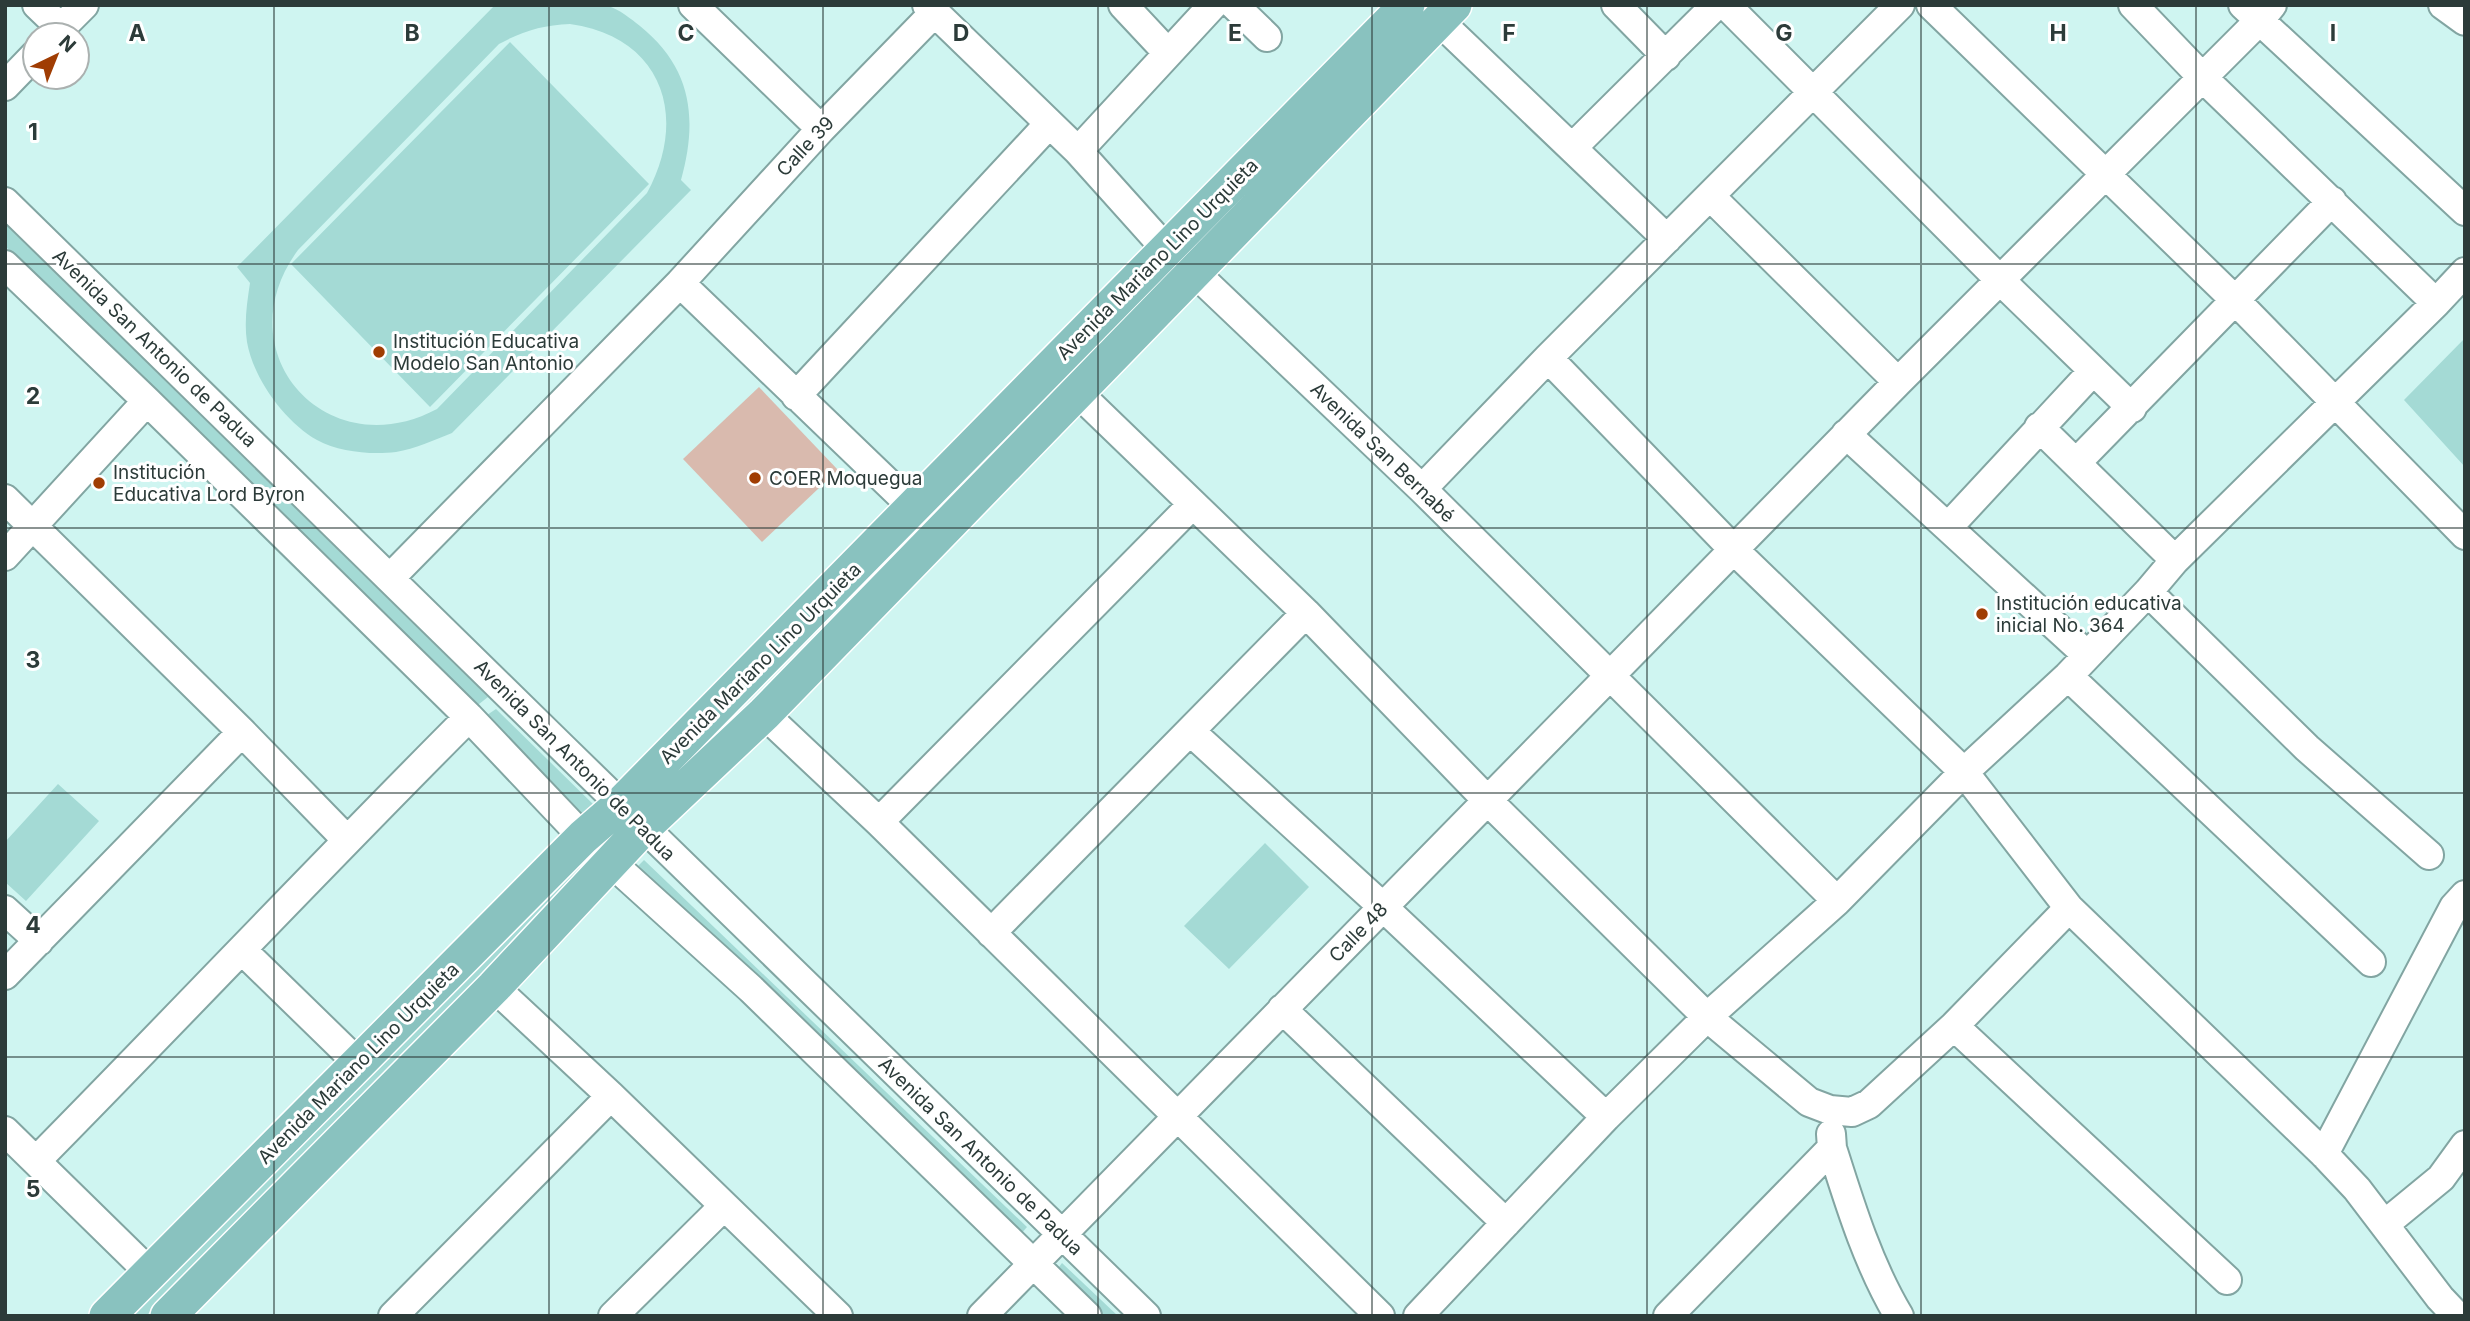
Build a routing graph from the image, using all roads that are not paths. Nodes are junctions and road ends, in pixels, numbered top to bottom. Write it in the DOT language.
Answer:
graph roads {
  1 [pos="37,5"];
  2 [pos="83,5"];
  3 [pos="693,5"];
  4 [pos="1123,5"];
  5 [pos="1213,5"];
  6 [pos="1234,5"];
  7 [pos="1407,5"];
  8 [pos="1716,5"];
  9 [pos="1726,5"];
  10 [pos="1900,5"];
  11 [pos="1931,5"];
  12 [pos="2133,5"];
  13 [pos="2443,5"];
  14 [pos="930,9"];
  15 [pos="1630,10"];
  16 [pos="2258,11"];
  17 [pos="1446,13"];
  18 [pos="49,21"];
  19 [pos="68,21"];
  20 [pos="2465,21"];
  21 [pos="1267,37"];
  22 [pos="1167,52"];
  23 [pos="1666,56"];
  24 [pos="21,69"];
  25 [pos="2202,77"];
  26 [pos="5,86"];
  27 [pos="1813,93"];
  28 [pos="1049,124"];
  29 [pos="821,129"];
  30 [pos="1572,148"];
  31 [pos="1078,151"];
  32 [pos="2104,174"];
  33 [pos="1710,196"];
  34 [pos="2332,201"];
  35 [pos="5,202"];
  36 [pos="2465,211"];
  37 [pos="1667,239"];
  38 [pos="1167,249"];
  39 [pos="5,265"];
  40 [pos="1193,271"];
  41 [pos="2465,272"];
  42 [pos="2000,280"];
  43 [pos="680,283"];
  44 [pos="2235,300"];
  45 [pos="2437,303"];
  46 [pos="1548,358"];
  47 [pos="2093,371"];
  48 [pos="1898,382"];
  49 [pos="1078,393"];
  50 [pos="796,396"];
  51 [pos="147,401"];
  52 [pos="2336,402"];
  53 [pos="2132,408"];
  54 [pos="2039,428"];
  55 [pos="1846,434"];
  56 [pos="2077,462"];
  57 [pos="1422,489"];
  58 [pos="5,499"];
  59 [pos="1192,505"];
  60 [pos="913,507"];
  61 [pos="33,526"];
  62 [pos="1949,526"];
  63 [pos="2465,535"];
  64 [pos="1734,550"];
  65 [pos="5,556"];
  66 [pos="2175,559"];
  67 [pos="391,577"];
  68 [pos="2148,593"];
  69 [pos="1306,613"];
  70 [pos="2087,655"];
  71 [pos="1611,675"];
  72 [pos="2068,676"];
  73 [pos="764,714"];
  74 [pos="469,717"];
  75 [pos="1190,731"];
  76 [pos="242,732"];
  77 [pos="1964,772"];
  78 [pos="1487,800"];
  79 [pos="631,817"];
  80 [pos="878,822"];
  81 [pos="583,837"];
  82 [pos="346,840"];
  83 [pos="2429,855"];
  84 [pos="612,863"];
  85 [pos="2465,895"];
  86 [pos="1837,901"];
  87 [pos="1383,907"];
  88 [pos="2069,908"];
  89 [pos="5,910"];
  90 [pos="991,933"];
  91 [pos="39,941"];
  92 [pos="243,951"];
  93 [pos="779,960"];
  94 [pos="2371,962"];
  95 [pos="5,975"];
  96 [pos="494,987"];
  97 [pos="751,989"];
  98 [pos="1282,1009"];
  99 [pos="1707,1017"];
  100 [pos="1954,1026"];
  101 [pos="358,1063"];
  102 [pos="914,1091"];
  103 [pos="611,1096"];
  104 [pos="1830,1110"];
  105 [pos="1178,1116"];
  106 [pos="1606,1118"];
  107 [pos="886,1120"];
  108 [pos="5,1131"];
  109 [pos="2465,1145"];
  110 [pos="1832,1148"];
  111 [pos="2324,1154"];
  112 [pos="36,1161"];
  113 [pos="723,1206"];
  114 [pos="1506,1223"];
  115 [pos="2385,1224"];
  116 [pos="1062,1234"];
  117 [pos="1034,1263"];
  118 [pos="150,1273"];
  119 [pos="2227,1280"];
  120 [pos="182,1311"];
  121 [pos="107,1316"];
  122 [pos="393,1316"];
  123 [pos="613,1316"];
  124 [pos="838,1316"];
  125 [pos="982,1316"];
  126 [pos="1087,1316"];
  127 [pos="1146,1316"];
  128 [pos="1380,1316"];
  129 [pos="1418,1316"];
  130 [pos="1668,1316"];
  131 [pos="1899,1316"];
  132 [pos="2457,1316"];
  1 -- 18 [label="street"];
  2 -- 19 [label="street"];
  3 -- 29 [label="street"];
  4 -- 22 [label="street"];
  5 -- 22 [label="street"];
  6 -- 21 [label="street"];
  7 -- 38 [label="main road, Avenida Mariano Lino Urquieta"];
  8 -- 23 [label="street"];
  9 -- 27 [label="street"];
  10 -- 27 [label="street"];
  11 -- 32 [label="street"];
  12 -- 25 [label="street"];
  13 -- 20 [label="street"];
  14 -- 28 [label="street, Avenida San Bernabé"];
  14 -- 29 [label="street, Calle 39"];
  15 -- 23 [label="street"];
  16 -- 25 [label="street, Calle 48"];
  16 -- 36 [label="street"];
  17 -- 30 [label="street"];
  17 -- 40 [label="main road, Avenida Mariano Lino Urquieta"];
  22 -- 31 [label="street"];
  23 -- 30 [label="street"];
  24 -- 26 [label="street"];
  25 -- 32 [label="street, Calle 48"];
  25 -- 34 [label="street"];
  27 -- 33 [label="street"];
  27 -- 42 [label="street"];
  28 -- 31 [label="street, Avenida San Bernabé"];
  28 -- 50 [label="street"];
  29 -- 43 [label="street, Calle 39"];
  30 -- 37 [label="street"];
  31 -- 38 [label="street, Avenida San Bernabé"];
  32 -- 42 [label="street, Calle 48"];
  32 -- 44 [label="street"];
  33 -- 37 [label="street"];
  33 -- 48 [label="street"];
  34 -- 44 [label="street"];
  34 -- 45 [label="street"];
  35 -- 67 [label="street, Avenida San Antonio de Padua"];
  37 -- 46 [label="street"];
  38 -- 40 [label="street, Avenida San Bernabé"];
  38 -- 60 [label="main road, Avenida Mariano Lino Urquieta"];
  39 -- 51 [label="street, Avenida San Antonio de Padua"];
  40 -- 49 [label="main road, Avenida Mariano Lino Urquieta"];
  40 -- 57 [label="street, Avenida San Bernabé"];
  41 -- 45 [label="street"];
  42 -- 47 [label="street"];
  42 -- 48 [label="street, Calle 48"];
  43 -- 50 [label="street"];
  43 -- 67 [label="street, Calle 39"];
  44 -- 52 [label="street"];
  44 -- 53 [label="street"];
  45 -- 52 [label="street"];
  46 -- 57 [label="street"];
  46 -- 64 [label="street"];
  47 -- 53 [label="street"];
  47 -- 54 [label="street"];
  48 -- 55 [label="street, Calle 48"];
  49 -- 59 [label="street"];
  49 -- 73 [label="main road, Avenida Mariano Lino Urquieta"];
  50 -- 60 [label="street"];
  51 -- 61 [label="street"];
  51 -- 74 [label="street, Avenida San Antonio de Padua"];
  52 -- 63 [label="street"];
  52 -- 66 [label="street"];
  53 -- 56 [label="street"];
  54 -- 56 [label="street"];
  54 -- 62 [label="street"];
  55 -- 62 [label="street"];
  55 -- 64 [label="street, Calle 48"];
  56 -- 66 [label="street"];
  57 -- 71 [label="street, Avenida San Bernabé"];
  58 -- 61 [label="street"];
  59 -- 69 [label="street"];
  59 -- 80 [label="street"];
  60 -- 79 [label="main road, Avenida Mariano Lino Urquieta"];
  61 -- 65 [label="street"];
  61 -- 76 [label="street"];
  62 -- 70 [label="street"];
  64 -- 71 [label="street, Calle 48"];
  64 -- 77 [label="street"];
  66 -- 68 [label="street"];
  67 -- 79 [label="street, Avenida San Antonio de Padua"];
  68 -- 70 [label="street"];
  68 -- 83 [label="street"];
  69 -- 75 [label="street"];
  69 -- 78 [label="street"];
  70 -- 72 [label="street"];
  71 -- 78 [label="street, Calle 48"];
  71 -- 86 [label="street, Avenida San Bernabé"];
  72 -- 77 [label="street"];
  72 -- 94 [label="street"];
  73 -- 79 [label="main road, Avenida Mariano Lino Urquieta"];
  73 -- 80 [label="street"];
  74 -- 81 [label="street, Avenida San Antonio de Padua"];
  74 -- 82 [label="street"];
  75 -- 87 [label="street"];
  75 -- 90 [label="street"];
  76 -- 82 [label="street"];
  76 -- 91 [label="street"];
  77 -- 86 [label="street"];
  77 -- 88 [label="street"];
  78 -- 87 [label="street, Calle 48"];
  78 -- 99 [label="street"];
  79 -- 81 [label="main road, Avenida Mariano Lino Urquieta"];
  79 -- 84 [label="main road, Avenida Mariano Lino Urquieta"];
  79 -- 93 [label="street, Avenida San Antonio de Padua"];
  80 -- 90 [label="street"];
  81 -- 84 [label="street, Avenida San Antonio de Padua"];
  81 -- 101 [label="main road, Avenida Mariano Lino Urquieta"];
  82 -- 92 [label="street"];
  84 -- 96 [label="main road, Avenida Mariano Lino Urquieta"];
  84 -- 97 [label="street, Avenida San Antonio de Padua"];
  85 -- 111 [label="street"];
  86 -- 99 [label="street"];
  87 -- 98 [label="street, Calle 48"];
  87 -- 106 [label="street"];
  88 -- 100 [label="street"];
  88 -- 111 [label="street"];
  89 -- 91 [label="street"];
  90 -- 105 [label="street"];
  91 -- 95 [label="street"];
  92 -- 101 [label="street"];
  92 -- 112 [label="street"];
  93 -- 97 [label="street"];
  93 -- 102 [label="street, Avenida San Antonio de Padua"];
  96 -- 103 [label="street"];
  96 -- 120 [label="main road, Avenida Mariano Lino Urquieta"];
  97 -- 107 [label="street, Avenida San Antonio de Padua"];
  98 -- 105 [label="street, Calle 48"];
  98 -- 114 [label="street"];
  99 -- 104 [label="street"];
  99 -- 106 [label="street"];
  100 -- 104 [label="street"];
  100 -- 119 [label="street"];
  101 -- 118 [label="main road, Avenida Mariano Lino Urquieta"];
  102 -- 107 [label="street"];
  102 -- 116 [label="street, Avenida San Antonio de Padua"];
  103 -- 113 [label="street"];
  103 -- 122 [label="street"];
  104 -- 110 [label="street"];
  105 -- 116 [label="street, Calle 48"];
  105 -- 128 [label="street"];
  106 -- 114 [label="street"];
  107 -- 117 [label="street, Avenida San Antonio de Padua"];
  108 -- 112 [label="street"];
  109 -- 115 [label="street"];
  110 -- 130 [label="street"];
  110 -- 131 [label="street"];
  111 -- 115 [label="street"];
  112 -- 118 [label="street"];
  113 -- 123 [label="street"];
  113 -- 124 [label="street"];
  114 -- 129 [label="street"];
  115 -- 132 [label="street"];
  116 -- 117 [label="street, Calle 48"];
  116 -- 127 [label="street, Avenida San Antonio de Padua"];
  117 -- 125 [label="street, Calle 48"];
  117 -- 126 [label="street, Avenida San Antonio de Padua"];
  118 -- 121 [label="main road, Avenida Mariano Lino Urquieta"];
}
